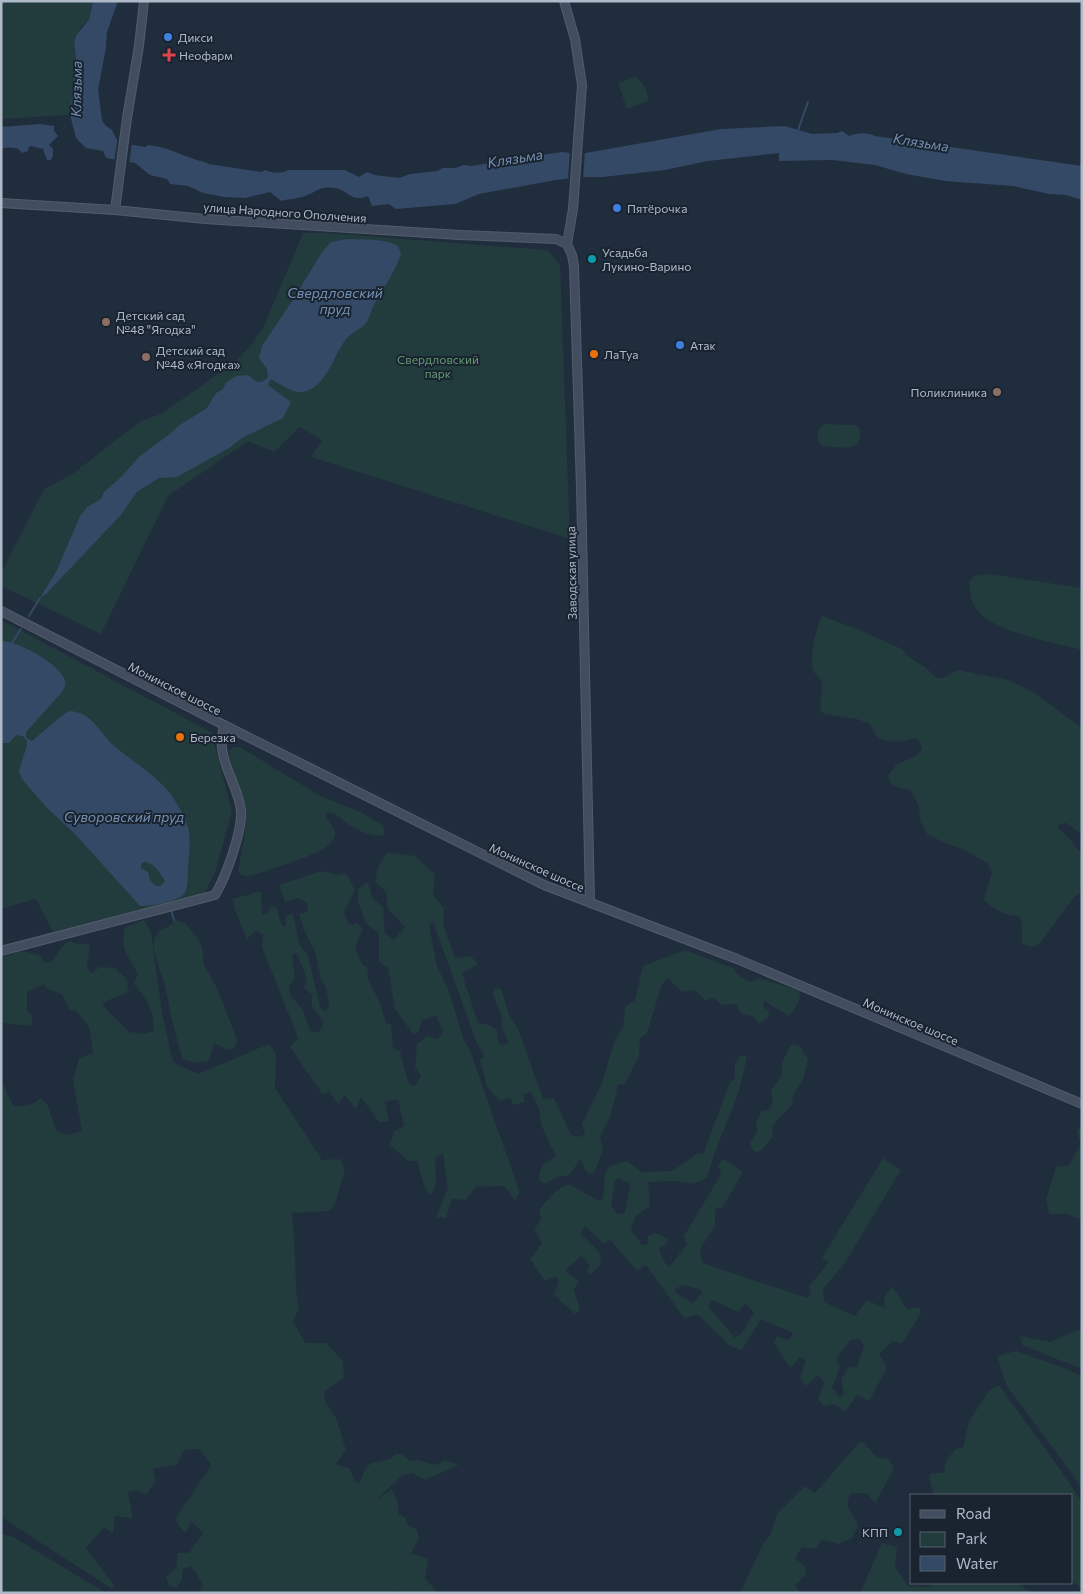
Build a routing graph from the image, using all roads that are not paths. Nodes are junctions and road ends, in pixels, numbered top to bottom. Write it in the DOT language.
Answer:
graph roads {
  1 [pos="144,1"];
  2 [pos="564,1"];
  3 [pos="1,203"];
  4 [pos="115,210"];
  5 [pos="567,244"];
  6 [pos="1,611"];
  7 [pos="224,725"];
  8 [pos="590,903"];
  9 [pos="1,951"];
  10 [pos="1082,1104"];
  1 -- 4 [label="street"];
  2 -- 5 [label="street"];
  3 -- 4 [label="street, улица Народного Ополчения"];
  4 -- 5 [label="street, улица Народного Ополчения"];
  5 -- 8 [label="street, Заводская улица"];
  6 -- 7 [label="street, Монинское шоссе"];
  7 -- 8 [label="street, Монинское шоссе"];
  7 -- 9 [label="street"];
  8 -- 10 [label="street, Монинское шоссе"];
}
